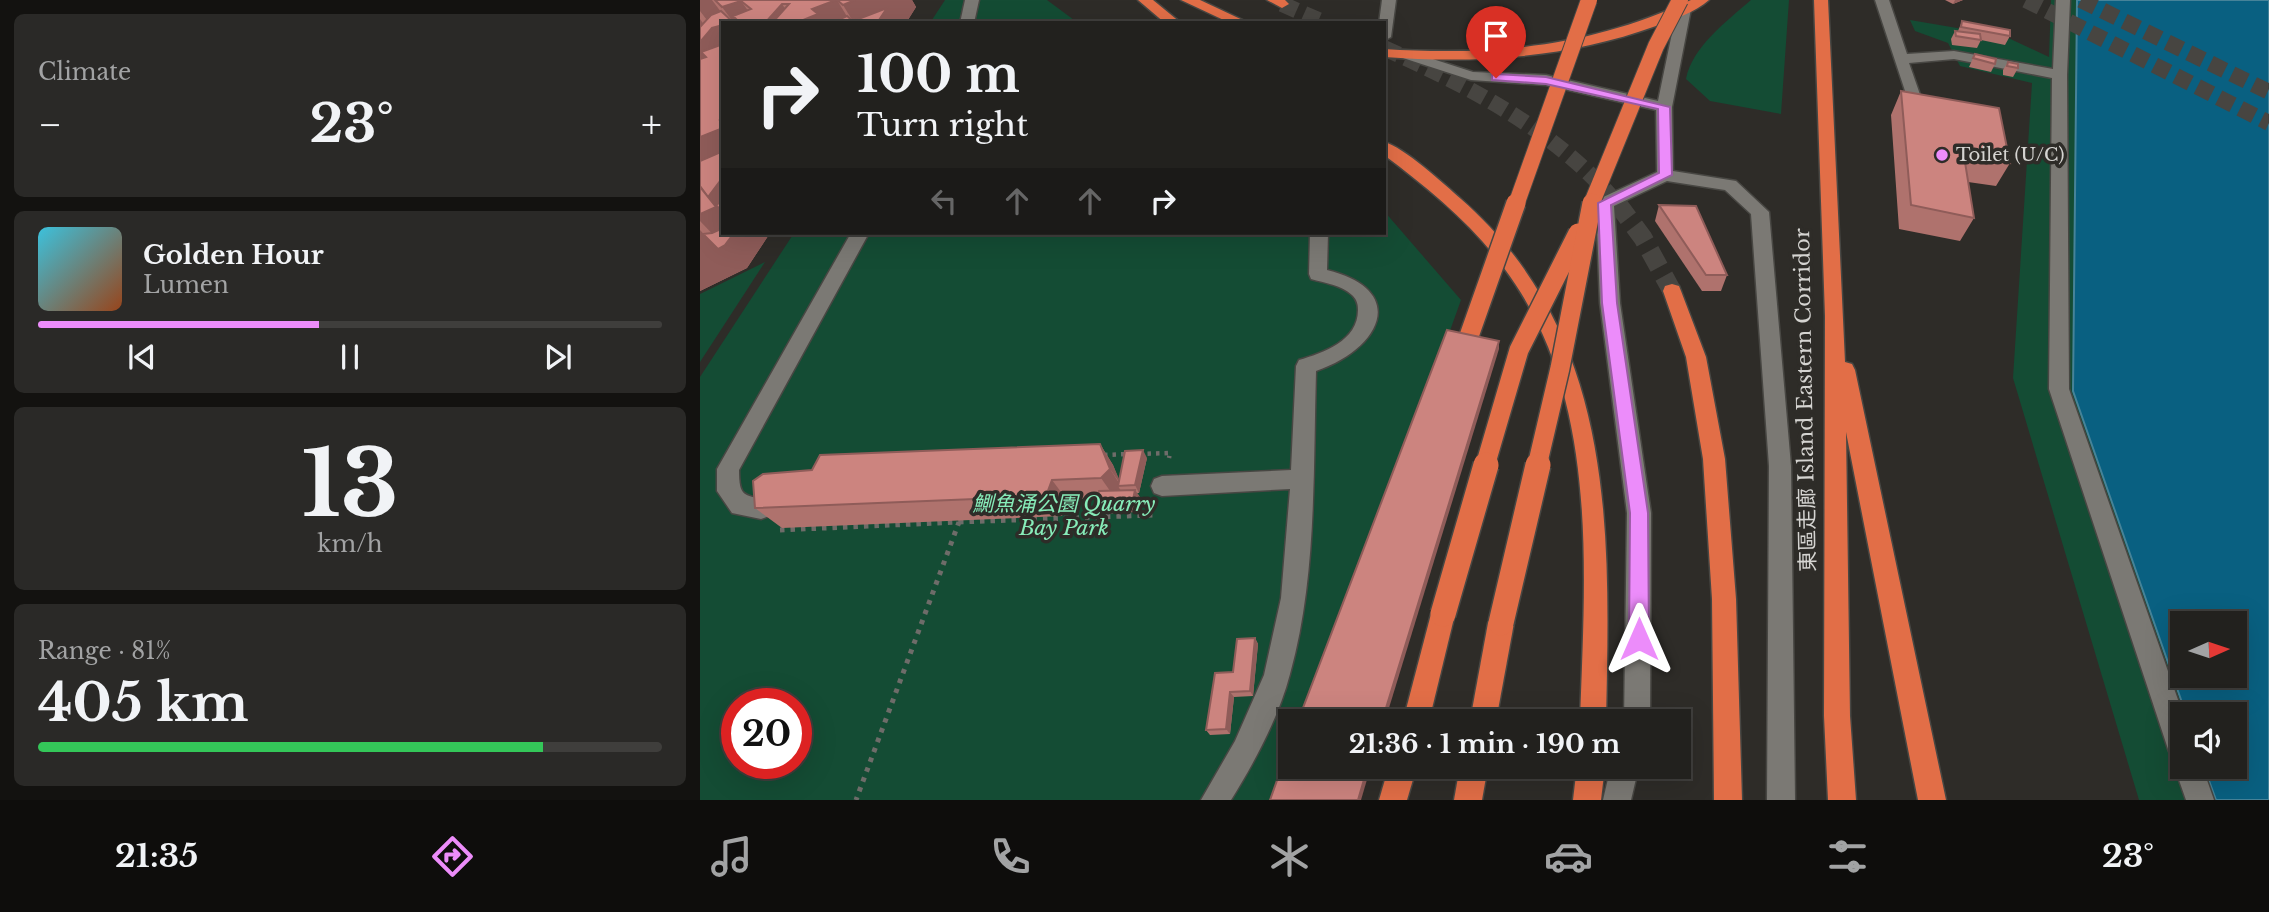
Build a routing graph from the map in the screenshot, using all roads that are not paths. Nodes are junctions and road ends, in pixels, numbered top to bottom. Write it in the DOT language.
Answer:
graph roads {
  1 [pos="972,0"];
  2 [pos="1145,0"];
  3 [pos="1188,0"];
  4 [pos="1389,0"];
  5 [pos="1589,0"];
  6 [pos="1702,0"];
  7 [pos="1821,0"];
  8 [pos="1882,0"];
  9 [pos="2063,0"];
  10 [pos="1682,5"];
  11 [pos="967,21"];
  12 [pos="1171,21"];
  13 [pos="1237,21"];
  14 [pos="1386,22"];
  15 [pos="1386,53"];
  16 [pos="1408,55"];
  17 [pos="1900,59"];
  18 [pos="2060,75"];
  19 [pos="1916,106"];
  20 [pos="1664,107"];
  21 [pos="1386,149"];
  22 [pos="1665,175"];
  23 [pos="1588,213"];
  24 [pos="859,235"];
  25 [pos="1319,235"];
  26 [pos="1672,291"];
  27 [pos="1835,316"];
  28 [pos="1468,339"];
  29 [pos="1302,479"];
  30 [pos="1162,486"];
  31 [pos="761,509"];
  32 [pos="1419,709"];
  33 [pos="1485,709"];
  34 [pos="1593,709"];
  35 [pos="1637,709"];
  36 [pos="2170,714"];
  37 [pos="1400,779"];
  38 [pos="1472,779"];
  39 [pos="1589,779"];
  40 [pos="1622,779"];
  41 [pos="2193,779"];
  42 [pos="1468,799"];
  43 [pos="1215,800"];
  44 [pos="1394,800"];
  45 [pos="1587,800"];
  46 [pos="1617,800"];
  47 [pos="1728,800"];
  48 [pos="1781,800"];
  49 [pos="1842,800"];
  50 [pos="1932,800"];
  51 [pos="2200,800"];
  1 -- 11 [label="street"];
  2 -- 12 [label="highway"];
  3 -- 13 [label="highway"];
  4 -- 14 [label="street"];
  5 -- 28 [label="highway, bridge"];
  6 -- 10 [label="highway"];
  7 -- 27 [label="highway, 東區走廊 Island Eastern Corridor"];
  8 -- 17 [label="street"];
  9 -- 18 [label="street"];
  10 -- 16 [label="highway"];
  10 -- 20 [label="street"];
  10 -- 23 [label="highway, bridge"];
  15 -- 16 [label="highway"];
  16 -- 20 [label="street"];
  17 -- 18 [label="street"];
  17 -- 19 [label="street"];
  18 -- 36 [label="street"];
  20 -- 22 [label="street"];
  21 -- 34 [label="highway"];
  22 -- 35 [label="street"];
  22 -- 48 [label="street"];
  23 -- 32 [label="highway, bridge"];
  23 -- 33 [label="highway, bridge"];
  24 -- 31 [label="street"];
  25 -- 29 [label="street"];
  26 -- 47 [label="highway"];
  27 -- 49 [label="highway, 東區走廊 Island Eastern Corridor"];
  27 -- 50 [label="highway"];
  29 -- 30 [label="street"];
  29 -- 43 [label="street"];
  37 -- 44 [label="highway"];
  38 -- 42 [label="highway"];
  39 -- 45 [label="highway"];
  40 -- 46 [label="street"];
  41 -- 51 [label="street"];
}
